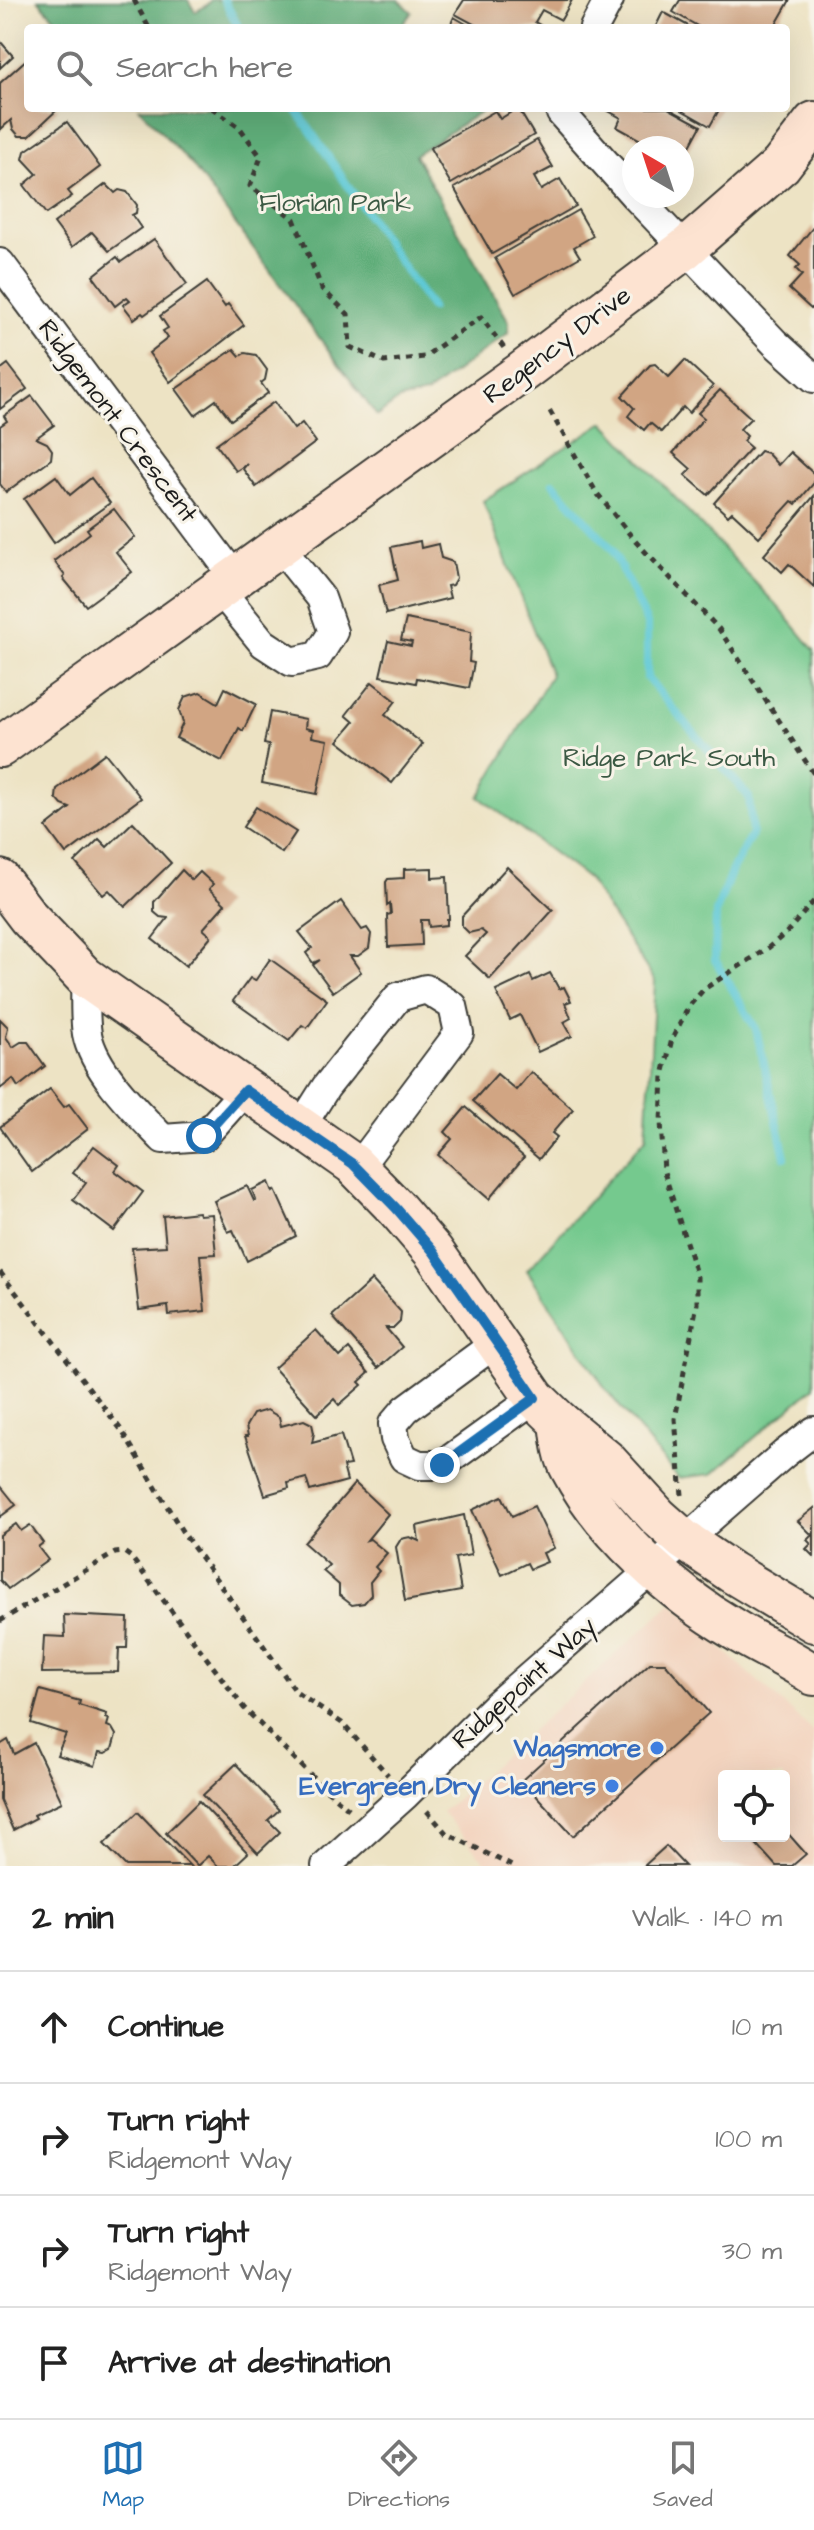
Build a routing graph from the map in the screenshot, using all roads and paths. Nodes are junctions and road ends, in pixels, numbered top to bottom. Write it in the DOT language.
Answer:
graph roads {
  1 [pos="134,0"];
  2 [pos="609,0"];
  3 [pos="147,24"];
  4 [pos="596,24"];
  5 [pos="218,112"];
  6 [pos="561,112"];
  7 [pos="814,122"];
  8 [pos="622,181"];
  9 [pos="647,208"];
  10 [pos="685,249"];
  11 [pos="0,263"];
  12 [pos="507,352"];
  13 [pos="814,378"];
  14 [pos="550,411"];
  15 [pos="280,547"];
  16 [pos="228,584"];
  17 [pos="0,747"];
  18 [pos="814,774"];
  19 [pos="0,880"];
  20 [pos="814,901"];
  21 [pos="85,977"];
  22 [pos="245,1090"];
  23 [pos="300,1128"];
  24 [pos="357,1169"];
  25 [pos="0,1272"];
  26 [pos="497,1342"];
  27 [pos="548,1410"];
  28 [pos="814,1431"];
  29 [pos="683,1498"];
  30 [pos="684,1540"];
  31 [pos="654,1568"];
  32 [pos="0,1621"];
  33 [pos="814,1622"];
  34 [pos="814,1675"];
  35 [pos="393,1782"];
  36 [pos="430,1813"];
  37 [pos="358,1818"];
  38 [pos="326,1866"];
  39 [pos="512,1866"];
  1 -- 3 [label="path"];
  2 -- 4 [label="street"];
  5 -- 12 [label="path"];
  6 -- 8 [label="street"];
  7 -- 10 [label="street, Regency Drive"];
  9 -- 10 [label="street"];
  10 -- 13 [label="street"];
  10 -- 15 [label="street, Regency Drive"];
  11 -- 16 [label="street, Ridgemont Crescent"];
  14 -- 18 [label="path"];
  15 -- 16 [label="street, Regency Drive"];
  15 -- 16 [label="street"];
  16 -- 17 [label="street, Regency Drive"];
  19 -- 21 [label="street"];
  20 -- 29 [label="path"];
  21 -- 22 [label="street"];
  21 -- 22 [label="street"];
  22 -- 23 [label="street"];
  23 -- 24 [label="street"];
  23 -- 24 [label="street"];
  24 -- 26 [label="street"];
  25 -- 35 [label="path"];
  26 -- 27 [label="street"];
  26 -- 27 [label="street"];
  27 -- 30 [label="street"];
  27 -- 31 [label="street"];
  28 -- 30 [label="street, Ridgepoint Way"];
  30 -- 31 [label="street, Ridgepoint Way"];
  30 -- 33 [label="street"];
  31 -- 34 [label="street"];
  31 -- 38 [label="street, Ridgepoint Way"];
  32 -- 37 [label="path"];
  36 -- 39 [label="path"];
}
